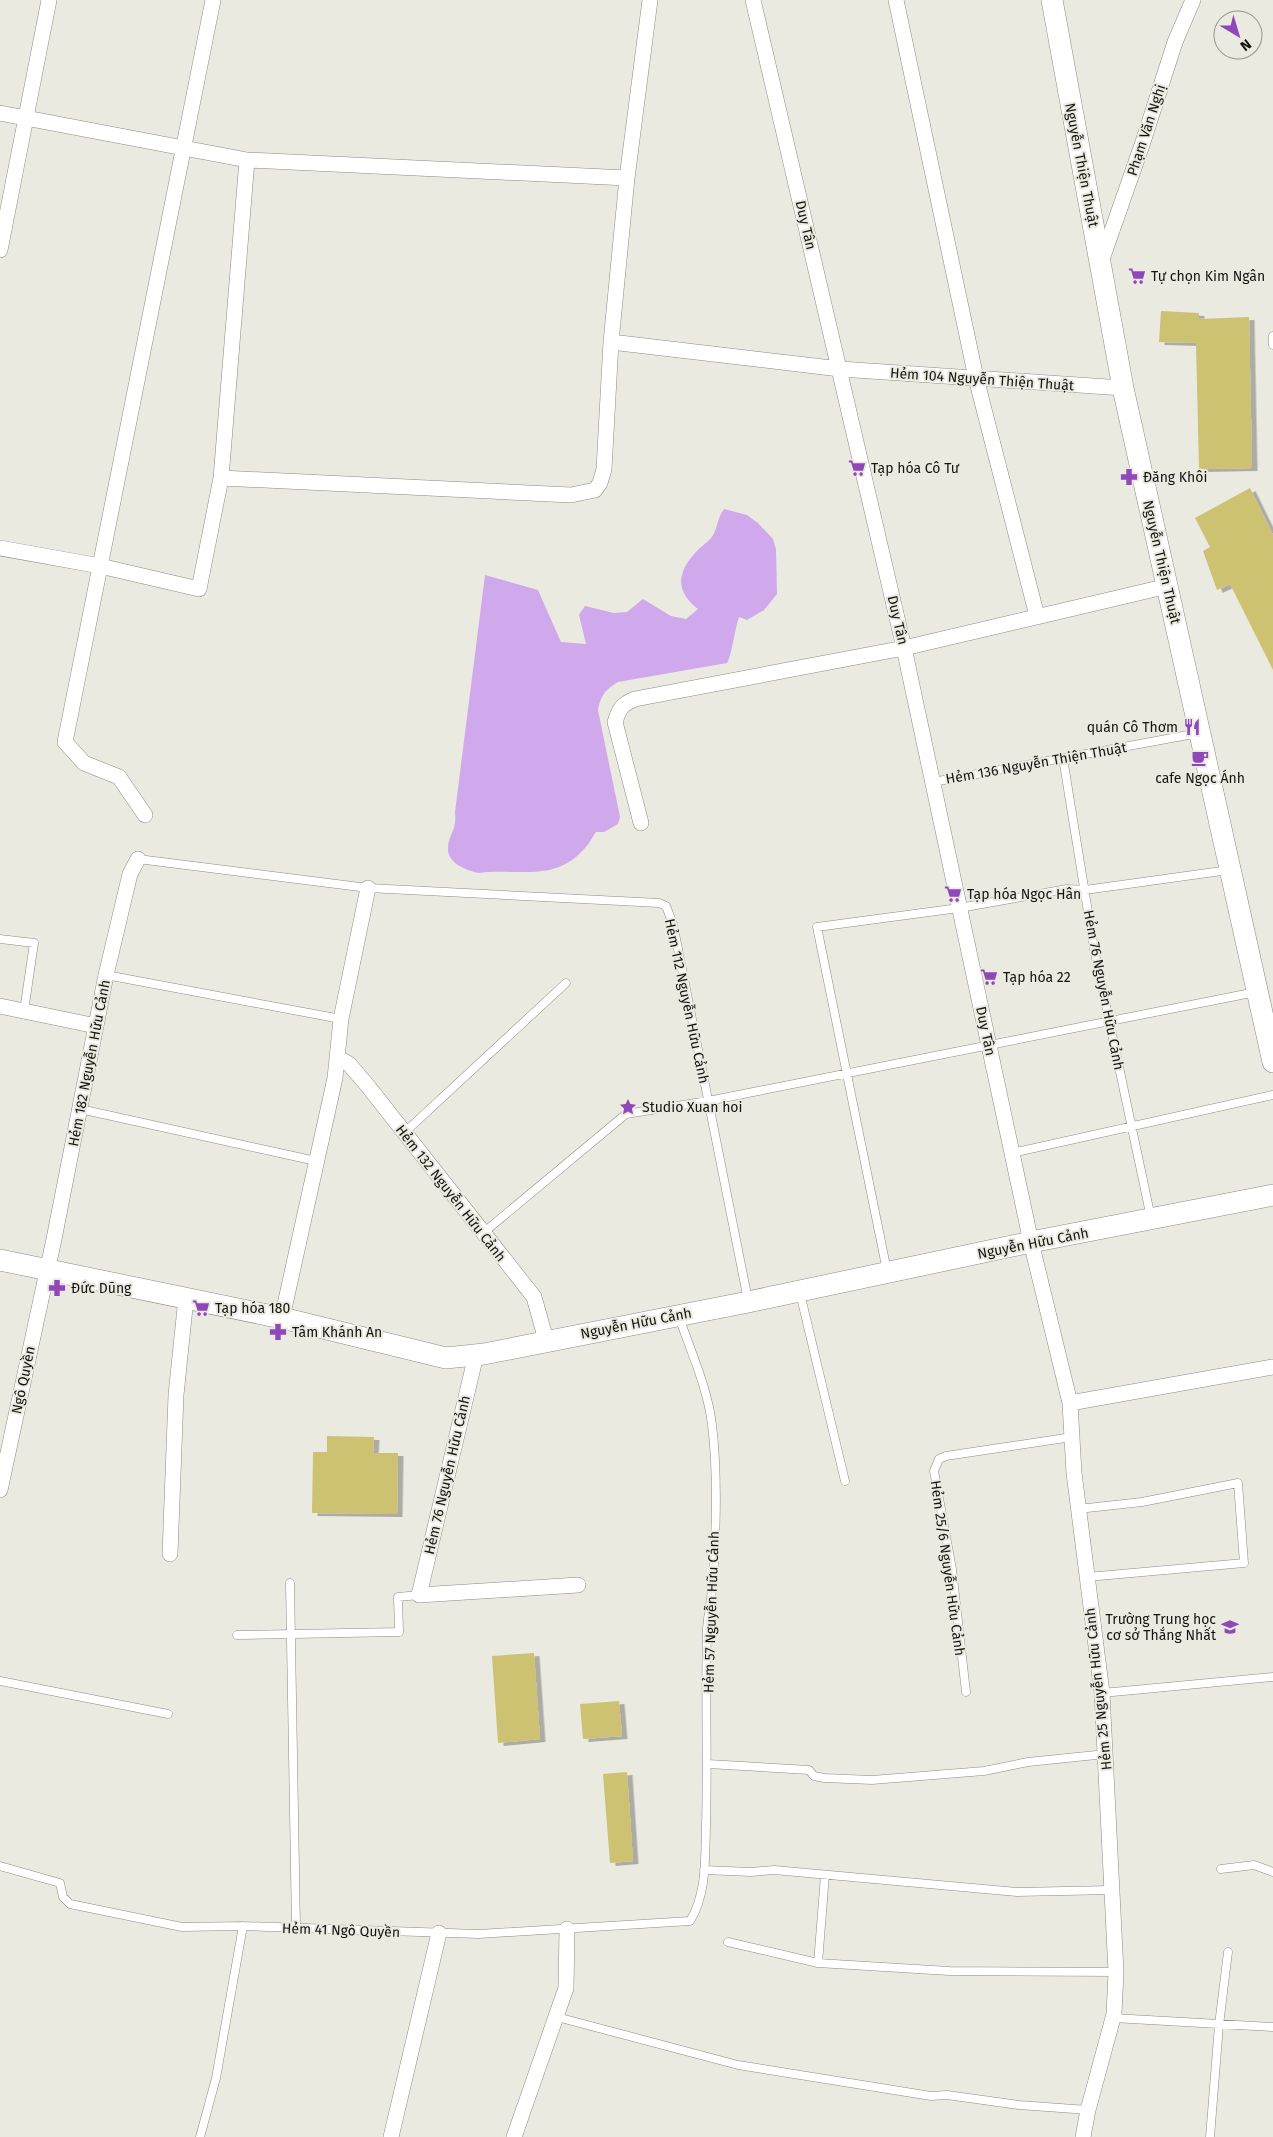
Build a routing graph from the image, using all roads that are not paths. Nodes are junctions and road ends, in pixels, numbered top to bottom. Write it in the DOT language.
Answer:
graph roads {
  1 [pos="49,0"];
  2 [pos="213,0"];
  3 [pos="650,0"];
  4 [pos="753,0"];
  5 [pos="896,0"];
  6 [pos="1052,0"];
  7 [pos="1194,0"];
  8 [pos="0,113"];
  9 [pos="27,118"];
  10 [pos="184,148"];
  11 [pos="247,160"];
  12 [pos="626,178"];
  13 [pos="0,250"];
  14 [pos="1101,262"];
  15 [pos="1273,336"];
  16 [pos="611,342"];
  17 [pos="1273,345"];
  18 [pos="840,369"];
  19 [pos="976,378"];
  20 [pos="1123,388"];
  21 [pos="221,478"];
  22 [pos="0,548"];
  23 [pos="100,566"];
  24 [pos="1168,586"];
  25 [pos="1037,616"];
  26 [pos="904,648"];
  27 [pos="1199,733"];
  28 [pos="1063,758"];
  29 [pos="933,782"];
  30 [pos="145,815"];
  31 [pos="640,823"];
  32 [pos="138,859"];
  33 [pos="1230,870"];
  34 [pos="368,888"];
  35 [pos="1085,890"];
  36 [pos="959,908"];
  37 [pos="0,940"];
  38 [pos="106,975"];
  39 [pos="566,983"];
  40 [pos="1257,992"];
  41 [pos="0,1006"];
  42 [pos="24,1010"];
  43 [pos="341,1019"];
  44 [pos="1110,1020"];
  45 [pos="1268,1021"];
  46 [pos="96,1026"];
  47 [pos="989,1046"];
  48 [pos="337,1057"];
  49 [pos="1273,1062"];
  50 [pos="847,1074"];
  51 [pos="1273,1095"];
  52 [pos="708,1101"];
  53 [pos="80,1109"];
  54 [pos="1132,1126"];
  55 [pos="404,1133"];
  56 [pos="1012,1153"];
  57 [pos="316,1160"];
  58 [pos="1273,1196"];
  59 [pos="1152,1220"];
  60 [pos="483,1232"];
  61 [pos="1031,1242"];
  62 [pos="0,1260"];
  63 [pos="46,1270"];
  64 [pos="887,1273"];
  65 [pos="799,1291"];
  66 [pos="186,1298"];
  67 [pos="748,1302"];
  68 [pos="679,1315"];
  69 [pos="282,1318"];
  70 [pos="546,1340"];
  71 [pos="476,1355"];
  72 [pos="1273,1367"];
  73 [pos="1070,1403"];
  74 [pos="1072,1437"];
  75 [pos="845,1481"];
  76 [pos="0,1490"];
  77 [pos="1078,1509"];
  78 [pos="170,1554"];
  79 [pos="1087,1577"];
  80 [pos="290,1583"];
  81 [pos="578,1585"];
  82 [pos="419,1595"];
  83 [pos="237,1635"];
  84 [pos="292,1635"];
  85 [pos="1273,1677"];
  86 [pos="0,1681"];
  87 [pos="966,1692"];
  88 [pos="1102,1692"];
  89 [pos="168,1714"];
  90 [pos="1106,1754"];
  91 [pos="708,1764"];
  92 [pos="0,1866"];
  93 [pos="1221,1869"];
  94 [pos="704,1870"];
  95 [pos="1273,1872"];
  96 [pos="826,1875"];
  97 [pos="1112,1890"];
  98 [pos="695,1913"];
  99 [pos="243,1926"];
  100 [pos="296,1928"];
  101 [pos="567,1929"];
  102 [pos="439,1933"];
  103 [pos="728,1942"];
  104 [pos="1228,1952"];
  105 [pos="818,1963"];
  106 [pos="1116,1972"];
  107 [pos="557,2017"];
  108 [pos="1113,2018"];
  109 [pos="1219,2025"];
  110 [pos="1273,2027"];
  111 [pos="1088,2110"];
  112 [pos="200,2137"];
  113 [pos="392,2137"];
  114 [pos="514,2137"];
  115 [pos="1082,2137"];
  116 [pos="1210,2137"];
  1 -- 9 [label="street"];
  2 -- 10 [label="street"];
  3 -- 12 [label="street"];
  4 -- 18 [label="street, Duy Tân"];
  5 -- 19 [label="street"];
  6 -- 14 [label="street, Nguyễn Thiện Thuật"];
  7 -- 14 [label="street, Phạm Văn Nghị"];
  8 -- 9 [label="street"];
  9 -- 10 [label="street"];
  9 -- 13 [label="street"];
  10 -- 11 [label="street"];
  10 -- 23 [label="street"];
  11 -- 12 [label="street"];
  11 -- 21 [label="street"];
  12 -- 16 [label="street"];
  14 -- 20 [label="street, Nguyễn Thiện Thuật"];
  15 -- 17 [label="lane"];
  16 -- 18 [label="street, Hẻm 104 Nguyễn Thiện Thuật"];
  16 -- 21 [label="street"];
  18 -- 19 [label="street, Hẻm 104 Nguyễn Thiện Thuật"];
  18 -- 26 [label="street, Duy Tân"];
  19 -- 20 [label="street, Hẻm 104 Nguyễn Thiện Thuật"];
  19 -- 25 [label="street"];
  20 -- 24 [label="street, Nguyễn Thiện Thuật"];
  21 -- 23 [label="street"];
  22 -- 23 [label="street"];
  23 -- 30 [label="street"];
  24 -- 25 [label="street"];
  24 -- 27 [label="street, Nguyễn Thiện Thuật"];
  25 -- 26 [label="street"];
  26 -- 29 [label="street, Duy Tân"];
  26 -- 31 [label="street"];
  27 -- 28 [label="lane, Hẻm 136 Nguyễn Thiện Thuật"];
  27 -- 33 [label="street, Nguyễn Thiện Thuật"];
  28 -- 29 [label="lane, Hẻm 136 Nguyễn Thiện Thuật"];
  28 -- 35 [label="lane, Hẻm 76 Nguyễn Hữu Cảnh"];
  29 -- 36 [label="street, Duy Tân"];
  32 -- 34 [label="lane"];
  32 -- 38 [label="street, Hẻm 182 Nguyễn Hữu Cảnh"];
  33 -- 35 [label="lane"];
  33 -- 40 [label="street, Nguyễn Thiện Thuật"];
  34 -- 43 [label="street"];
  34 -- 52 [label="lane, Hẻm 112 Nguyễn Hữu Cảnh"];
  35 -- 36 [label="lane"];
  35 -- 44 [label="lane, Hẻm 76 Nguyễn Hữu Cảnh"];
  36 -- 47 [label="street, Duy Tân"];
  36 -- 50 [label="lane"];
  37 -- 42 [label="lane"];
  38 -- 43 [label="lane"];
  38 -- 46 [label="street, Hẻm 182 Nguyễn Hữu Cảnh"];
  39 -- 55 [label="lane"];
  40 -- 44 [label="lane"];
  40 -- 45 [label="street, Nguyễn Thiện Thuật"];
  41 -- 42 [label="street"];
  42 -- 46 [label="street"];
  43 -- 48 [label="street"];
  44 -- 47 [label="lane"];
  44 -- 54 [label="lane, Hẻm 76 Nguyễn Hữu Cảnh"];
  45 -- 49 [label="street, Nguyễn Thiện Thuật"];
  46 -- 53 [label="street, Hẻm 182 Nguyễn Hữu Cảnh"];
  47 -- 50 [label="lane"];
  47 -- 56 [label="street, Duy Tân"];
  48 -- 55 [label="street, Hẻm 132 Nguyễn Hữu Cảnh"];
  48 -- 57 [label="street"];
  50 -- 52 [label="lane"];
  50 -- 64 [label="lane"];
  51 -- 54 [label="lane"];
  52 -- 60 [label="lane"];
  52 -- 67 [label="lane, Hẻm 112 Nguyễn Hữu Cảnh"];
  53 -- 57 [label="lane"];
  53 -- 63 [label="street, Hẻm 182 Nguyễn Hữu Cảnh"];
  54 -- 56 [label="lane"];
  54 -- 59 [label="lane, Hẻm 76 Nguyễn Hữu Cảnh"];
  55 -- 60 [label="street, Hẻm 132 Nguyễn Hữu Cảnh"];
  56 -- 61 [label="street, Duy Tân"];
  57 -- 69 [label="street"];
  58 -- 59 [label="street, Nguyễn Hữu Cảnh"];
  59 -- 61 [label="street, Nguyễn Hữu Cảnh"];
  60 -- 70 [label="street, Hẻm 132 Nguyễn Hữu Cảnh"];
  61 -- 64 [label="street, Nguyễn Hữu Cảnh"];
  61 -- 73 [label="street, Hẻm 25 Nguyễn Hữu Cảnh"];
  62 -- 63 [label="street, Nguyễn Hữu Cảnh"];
  63 -- 66 [label="street, Nguyễn Hữu Cảnh"];
  63 -- 76 [label="street, Ngô Quyền"];
  64 -- 65 [label="street, Nguyễn Hữu Cảnh"];
  65 -- 67 [label="street, Nguyễn Hữu Cảnh"];
  65 -- 75 [label="lane"];
  66 -- 69 [label="street, Nguyễn Hữu Cảnh"];
  66 -- 78 [label="street"];
  67 -- 68 [label="street, Nguyễn Hữu Cảnh"];
  68 -- 70 [label="street, Nguyễn Hữu Cảnh"];
  68 -- 91 [label="lane, Hẻm 57 Nguyễn Hữu Cảnh"];
  69 -- 71 [label="street, Nguyễn Hữu Cảnh"];
  70 -- 71 [label="street, Nguyễn Hữu Cảnh"];
  71 -- 82 [label="street, Hẻm 76 Nguyễn Hữu Cảnh"];
  72 -- 73 [label="street"];
  73 -- 74 [label="street, Hẻm 25 Nguyễn Hữu Cảnh"];
  74 -- 77 [label="street, Hẻm 25 Nguyễn Hữu Cảnh"];
  74 -- 87 [label="lane, Hẻm 25/6 Nguyễn Hữu Cảnh"];
  77 -- 79 [label="street, Hẻm 25 Nguyễn Hữu Cảnh"];
  77 -- 79 [label="lane"];
  79 -- 88 [label="street, Hẻm 25 Nguyễn Hữu Cảnh"];
  80 -- 84 [label="lane"];
  81 -- 82 [label="street"];
  82 -- 84 [label="lane"];
  83 -- 84 [label="lane"];
  84 -- 100 [label="lane"];
  85 -- 88 [label="lane"];
  86 -- 89 [label="lane"];
  88 -- 90 [label="street, Hẻm 25 Nguyễn Hữu Cảnh"];
  90 -- 91 [label="lane"];
  90 -- 97 [label="street, Hẻm 25 Nguyễn Hữu Cảnh"];
  91 -- 94 [label="lane, Hẻm 57 Nguyễn Hữu Cảnh"];
  92 -- 99 [label="lane, Hẻm 41 Ngô Quyền"];
  93 -- 95 [label="lane"];
  94 -- 96 [label="lane"];
  94 -- 98 [label="lane, Hẻm 57 Nguyễn Hữu Cảnh"];
  96 -- 97 [label="lane"];
  96 -- 105 [label="lane"];
  97 -- 106 [label="street, Hẻm 25 Nguyễn Hữu Cảnh"];
  98 -- 101 [label="lane, Hẻm 41 Ngô Quyền"];
  99 -- 100 [label="lane, Hẻm 41 Ngô Quyền"];
  99 -- 112 [label="lane"];
  100 -- 102 [label="lane, Hẻm 41 Ngô Quyền"];
  101 -- 102 [label="lane, Hẻm 41 Ngô Quyền"];
  101 -- 107 [label="street"];
  102 -- 113 [label="street"];
  103 -- 105 [label="lane"];
  104 -- 109 [label="lane"];
  105 -- 106 [label="lane"];
  106 -- 108 [label="street, Hẻm 25 Nguyễn Hữu Cảnh"];
  107 -- 111 [label="lane"];
  107 -- 114 [label="street"];
  108 -- 109 [label="lane"];
  108 -- 111 [label="street, Hẻm 25 Nguyễn Hữu Cảnh"];
  109 -- 110 [label="lane"];
  109 -- 116 [label="lane"];
  111 -- 115 [label="street, Hẻm 25 Nguyễn Hữu Cảnh"];
}
